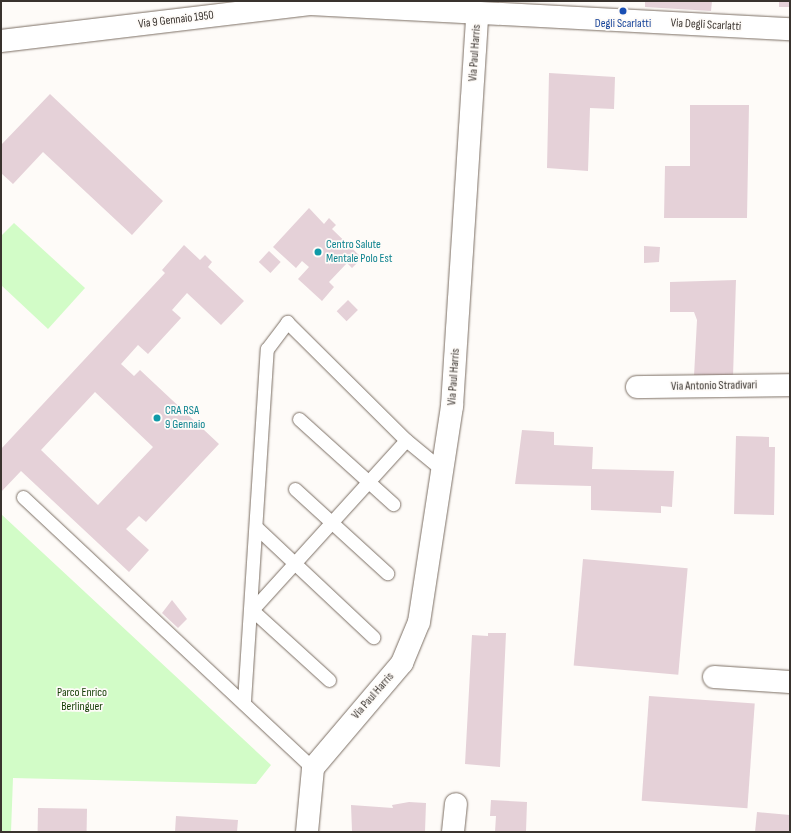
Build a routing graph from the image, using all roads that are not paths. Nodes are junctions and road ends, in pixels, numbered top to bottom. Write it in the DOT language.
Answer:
graph roads {
  1 [pos="346,4"];
  2 [pos="541,9"];
  3 [pos="478,15"];
  4 [pos="790,30"];
  5 [pos="1,41"];
  6 [pos="790,385"];
  7 [pos="637,387"];
  8 [pos="299,419"];
  9 [pos="406,440"];
  10 [pos="440,468"];
  11 [pos="368,482"];
  12 [pos="295,489"];
  13 [pos="23,497"];
  14 [pos="393,504"];
  15 [pos="332,522"];
  16 [pos="256,527"];
  17 [pos="293,564"];
  18 [pos="387,573"];
  19 [pos="252,610"];
  20 [pos="373,637"];
  21 [pos="714,677"];
  22 [pos="329,680"];
  23 [pos="790,682"];
  24 [pos="244,701"];
  25 [pos="313,768"];
  26 [pos="456,804"];
  27 [pos="307,832"];
  28 [pos="453,832"];
  1 -- 3 [label="street, Via Paul Harris"];
  1 -- 5 [label="street, Via 9 Gennaio 1950"];
  2 -- 3 [label="street, Via Degli Scarlatti"];
  2 -- 4 [label="street, Via Degli Scarlatti"];
  3 -- 10 [label="street, Via Paul Harris"];
  6 -- 7 [label="street, Via Antonio Stradivari"];
  8 -- 11 [label="lane"];
  9 -- 10 [label="lane"];
  9 -- 11 [label="lane"];
  9 -- 16 [label="lane"];
  10 -- 25 [label="street, Via Paul Harris"];
  11 -- 14 [label="lane"];
  11 -- 15 [label="lane"];
  12 -- 15 [label="lane"];
  13 -- 24 [label="lane"];
  15 -- 17 [label="lane"];
  15 -- 18 [label="lane"];
  16 -- 17 [label="lane"];
  16 -- 19 [label="lane"];
  17 -- 19 [label="lane"];
  17 -- 20 [label="lane"];
  19 -- 22 [label="lane"];
  19 -- 24 [label="lane"];
  21 -- 23 [label="street"];
  24 -- 25 [label="lane"];
  25 -- 27 [label="street"];
  26 -- 28 [label="street"];
}
